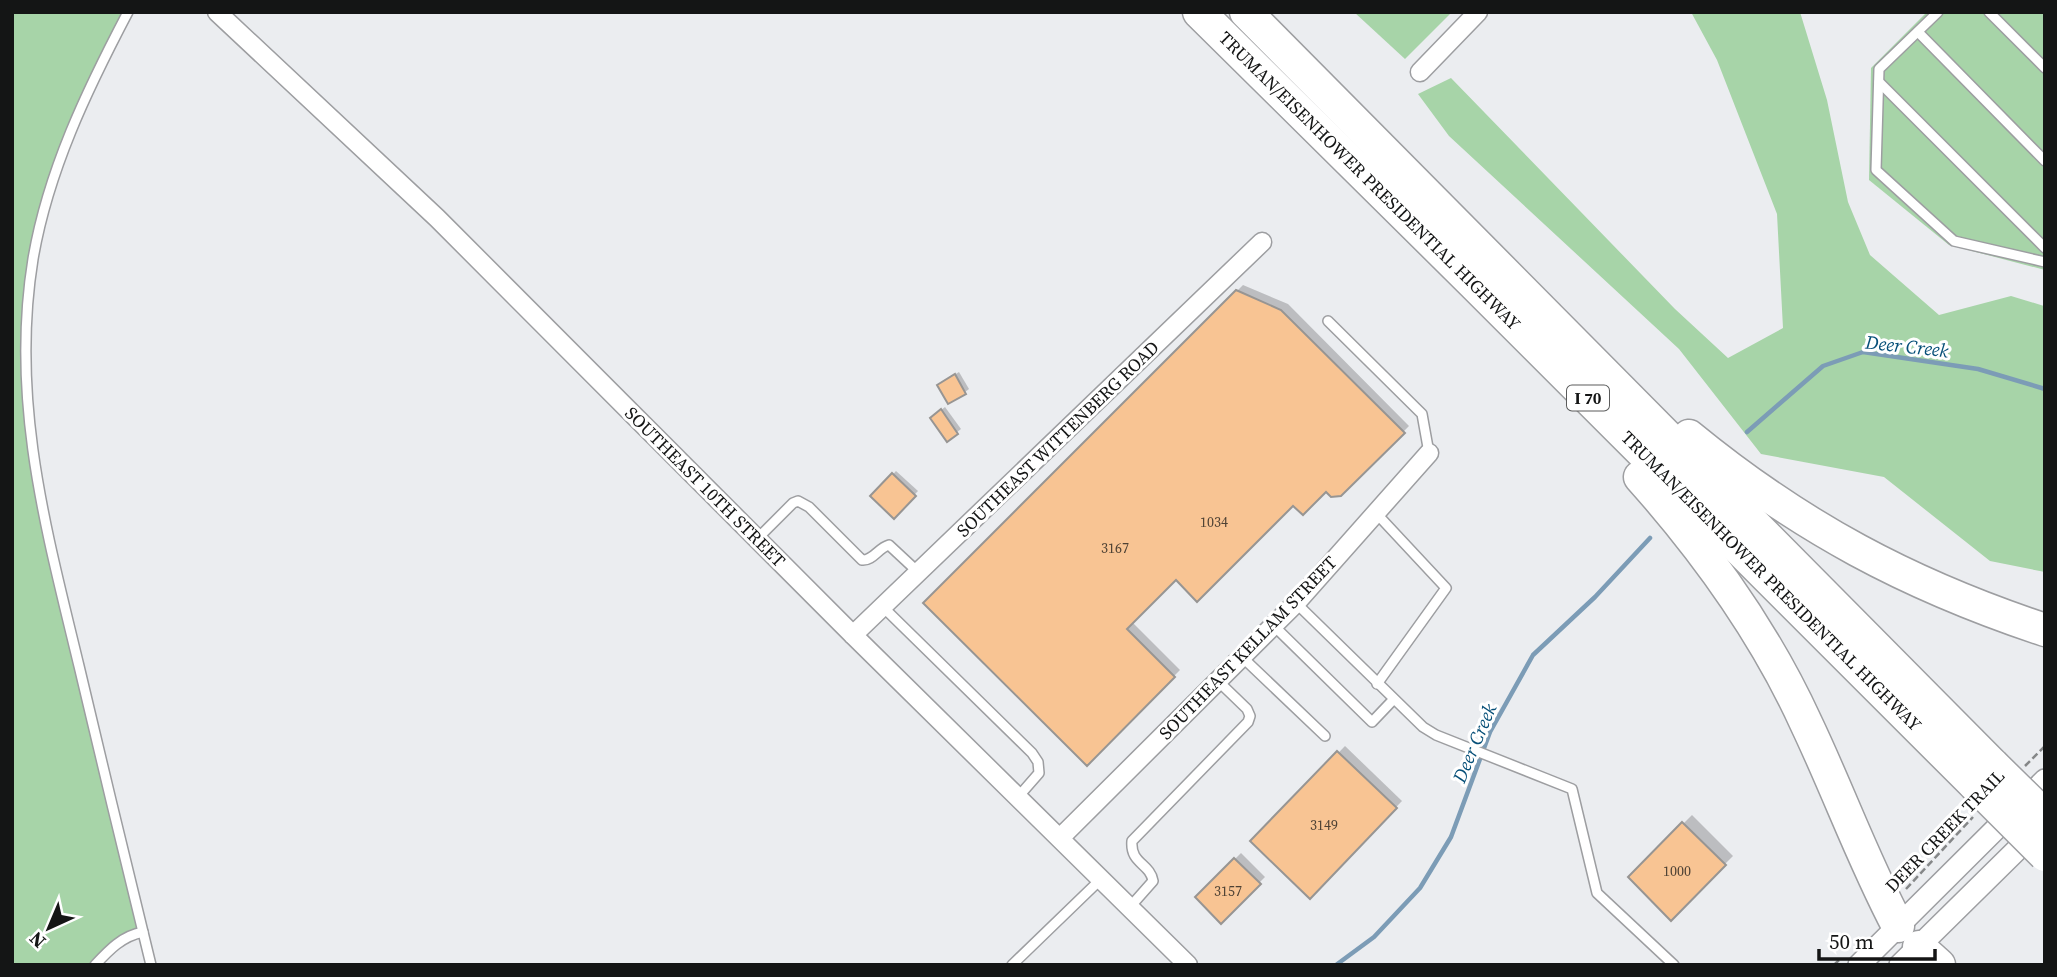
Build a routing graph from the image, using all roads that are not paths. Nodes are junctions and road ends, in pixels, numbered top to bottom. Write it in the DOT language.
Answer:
graph roads {
  1 [pos="128,12"];
  2 [pos="217,12"];
  3 [pos="1199,12"];
  4 [pos="1246,12"];
  5 [pos="1478,12"];
  6 [pos="1938,12"];
  7 [pos="1989,12"];
  8 [pos="1918,32"];
  9 [pos="2045,68"];
  10 [pos="1420,72"];
  11 [pos="1879,82"];
  12 [pos="2045,161"];
  13 [pos="1262,242"];
  14 [pos="2045,248"];
  15 [pos="2045,262"];
  16 [pos="1475,285"];
  17 [pos="1328,321"];
  18 [pos="1552,323"];
  19 [pos="1429,453"];
  20 [pos="1376,513"];
  21 [pos="757,539"];
  22 [pos="918,572"];
  23 [pos="1296,603"];
  24 [pos="883,607"];
  25 [pos="1273,625"];
  26 [pos="2045,630"];
  27 [pos="853,635"];
  28 [pos="1241,656"];
  29 [pos="1217,680"];
  30 [pos="1377,684"];
  31 [pos="1393,700"];
  32 [pos="1325,736"];
  33 [pos="2045,780"];
  34 [pos="1992,783"];
  35 [pos="1018,797"];
  36 [pos="2045,817"];
  37 [pos="2045,822"];
  38 [pos="1060,838"];
  39 [pos="2045,855"];
  40 [pos="1101,879"];
  41 [pos="1130,908"];
  42 [pos="143,932"];
  43 [pos="1909,942"];
  44 [pos="1852,960"];
  45 [pos="95,965"];
  46 [pos="151,965"];
  47 [pos="1012,965"];
  48 [pos="1188,965"];
  49 [pos="1674,965"];
  1 -- 42 [label="lane"];
  2 -- 21 [label="street, SOUTHEAST 10TH STREET"];
  3 -- 16 [label="highway, TRUMAN/EISENHOWER PRESIDENTIAL HIGHWAY / I 70"];
  4 -- 18 [label="highway, TRUMAN/EISENHOWER PRESIDENTIAL HIGHWAY / I 70"];
  5 -- 10 [label="street"];
  6 -- 8 [label="lane"];
  7 -- 9 [label="lane"];
  8 -- 11 [label="lane"];
  8 -- 12 [label="lane"];
  11 -- 14 [label="lane"];
  11 -- 15 [label="lane"];
  13 -- 22 [label="street, SOUTHEAST WITTENBERG ROAD"];
  16 -- 34 [label="highway, TRUMAN/EISENHOWER PRESIDENTIAL HIGHWAY / I 70"];
  16 -- 43 [label="highway"];
  17 -- 19 [label="lane"];
  18 -- 26 [label="highway"];
  18 -- 34 [label="highway, TRUMAN/EISENHOWER PRESIDENTIAL HIGHWAY / I 70"];
  19 -- 20 [label="street, SOUTHEAST KELLAM STREET"];
  20 -- 23 [label="street, SOUTHEAST KELLAM STREET"];
  20 -- 30 [label="lane"];
  21 -- 22 [label="lane"];
  21 -- 27 [label="street, SOUTHEAST 10TH STREET"];
  22 -- 24 [label="street, SOUTHEAST WITTENBERG ROAD"];
  23 -- 25 [label="street, SOUTHEAST KELLAM STREET"];
  23 -- 30 [label="lane"];
  24 -- 27 [label="street, SOUTHEAST WITTENBERG ROAD"];
  24 -- 35 [label="lane"];
  25 -- 28 [label="street, SOUTHEAST KELLAM STREET"];
  25 -- 31 [label="lane"];
  27 -- 35 [label="street, SOUTHEAST 10TH STREET"];
  28 -- 29 [label="street, SOUTHEAST KELLAM STREET"];
  28 -- 32 [label="lane"];
  29 -- 38 [label="street, SOUTHEAST KELLAM STREET"];
  29 -- 41 [label="lane"];
  30 -- 31 [label="lane"];
  31 -- 49 [label="lane"];
  33 -- 43 [label="street"];
  34 -- 36 [label="highway, TRUMAN/EISENHOWER PRESIDENTIAL HIGHWAY / I 70, bridge"];
  34 -- 39 [label="highway, TRUMAN/EISENHOWER PRESIDENTIAL HIGHWAY / I 70, bridge"];
  35 -- 38 [label="street, SOUTHEAST 10TH STREET"];
  37 -- 43 [label="street"];
  38 -- 40 [label="street, SOUTHEAST 10TH STREET"];
  40 -- 41 [label="street, SOUTHEAST 10TH STREET"];
  40 -- 47 [label="lane"];
  41 -- 48 [label="street, SOUTHEAST 10TH STREET"];
  42 -- 45 [label="lane"];
  42 -- 46 [label="lane"];
  43 -- 44 [label="street"];
}
